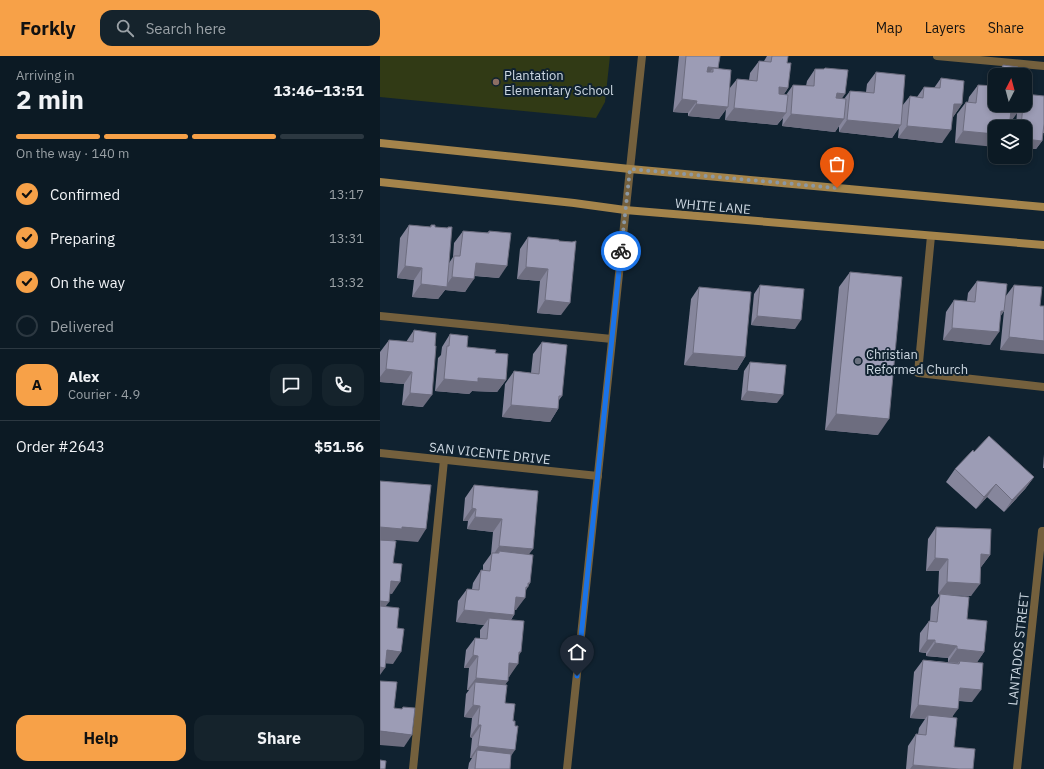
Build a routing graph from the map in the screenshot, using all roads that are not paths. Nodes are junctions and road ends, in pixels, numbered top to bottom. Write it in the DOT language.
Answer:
graph roads {
  1 [pos="642,56"];
  2 [pos="937,56"];
  3 [pos="1044,66"];
  4 [pos="380,143"];
  5 [pos="630,169"];
  6 [pos="380,182"];
  7 [pos="1044,206"];
  8 [pos="625,210"];
  9 [pos="931,236"];
  10 [pos="1044,245"];
  11 [pos="380,316"];
  12 [pos="612,339"];
  13 [pos="1044,387"];
  14 [pos="380,453"];
  15 [pos="444,460"];
  16 [pos="598,476"];
  17 [pos="1043,531"];
  18 [pos="413,769"];
  19 [pos="567,769"];
  20 [pos="1017,769"];
  1 -- 5 [label="street"];
  2 -- 3 [label="street"];
  4 -- 5 [label="main road"];
  5 -- 7 [label="main road"];
  5 -- 8 [label="street"];
  6 -- 8 [label="main road, WHITE LANE"];
  8 -- 9 [label="main road, WHITE LANE"];
  8 -- 12 [label="street"];
  9 -- 10 [label="main road, WHITE LANE"];
  9 -- 13 [label="street"];
  11 -- 12 [label="street"];
  12 -- 16 [label="street"];
  14 -- 15 [label="street, SAN VICENTE DRIVE"];
  15 -- 16 [label="street, SAN VICENTE DRIVE"];
  15 -- 18 [label="street"];
  16 -- 19 [label="street"];
  17 -- 20 [label="street, LANTADOS STREET"];
}
